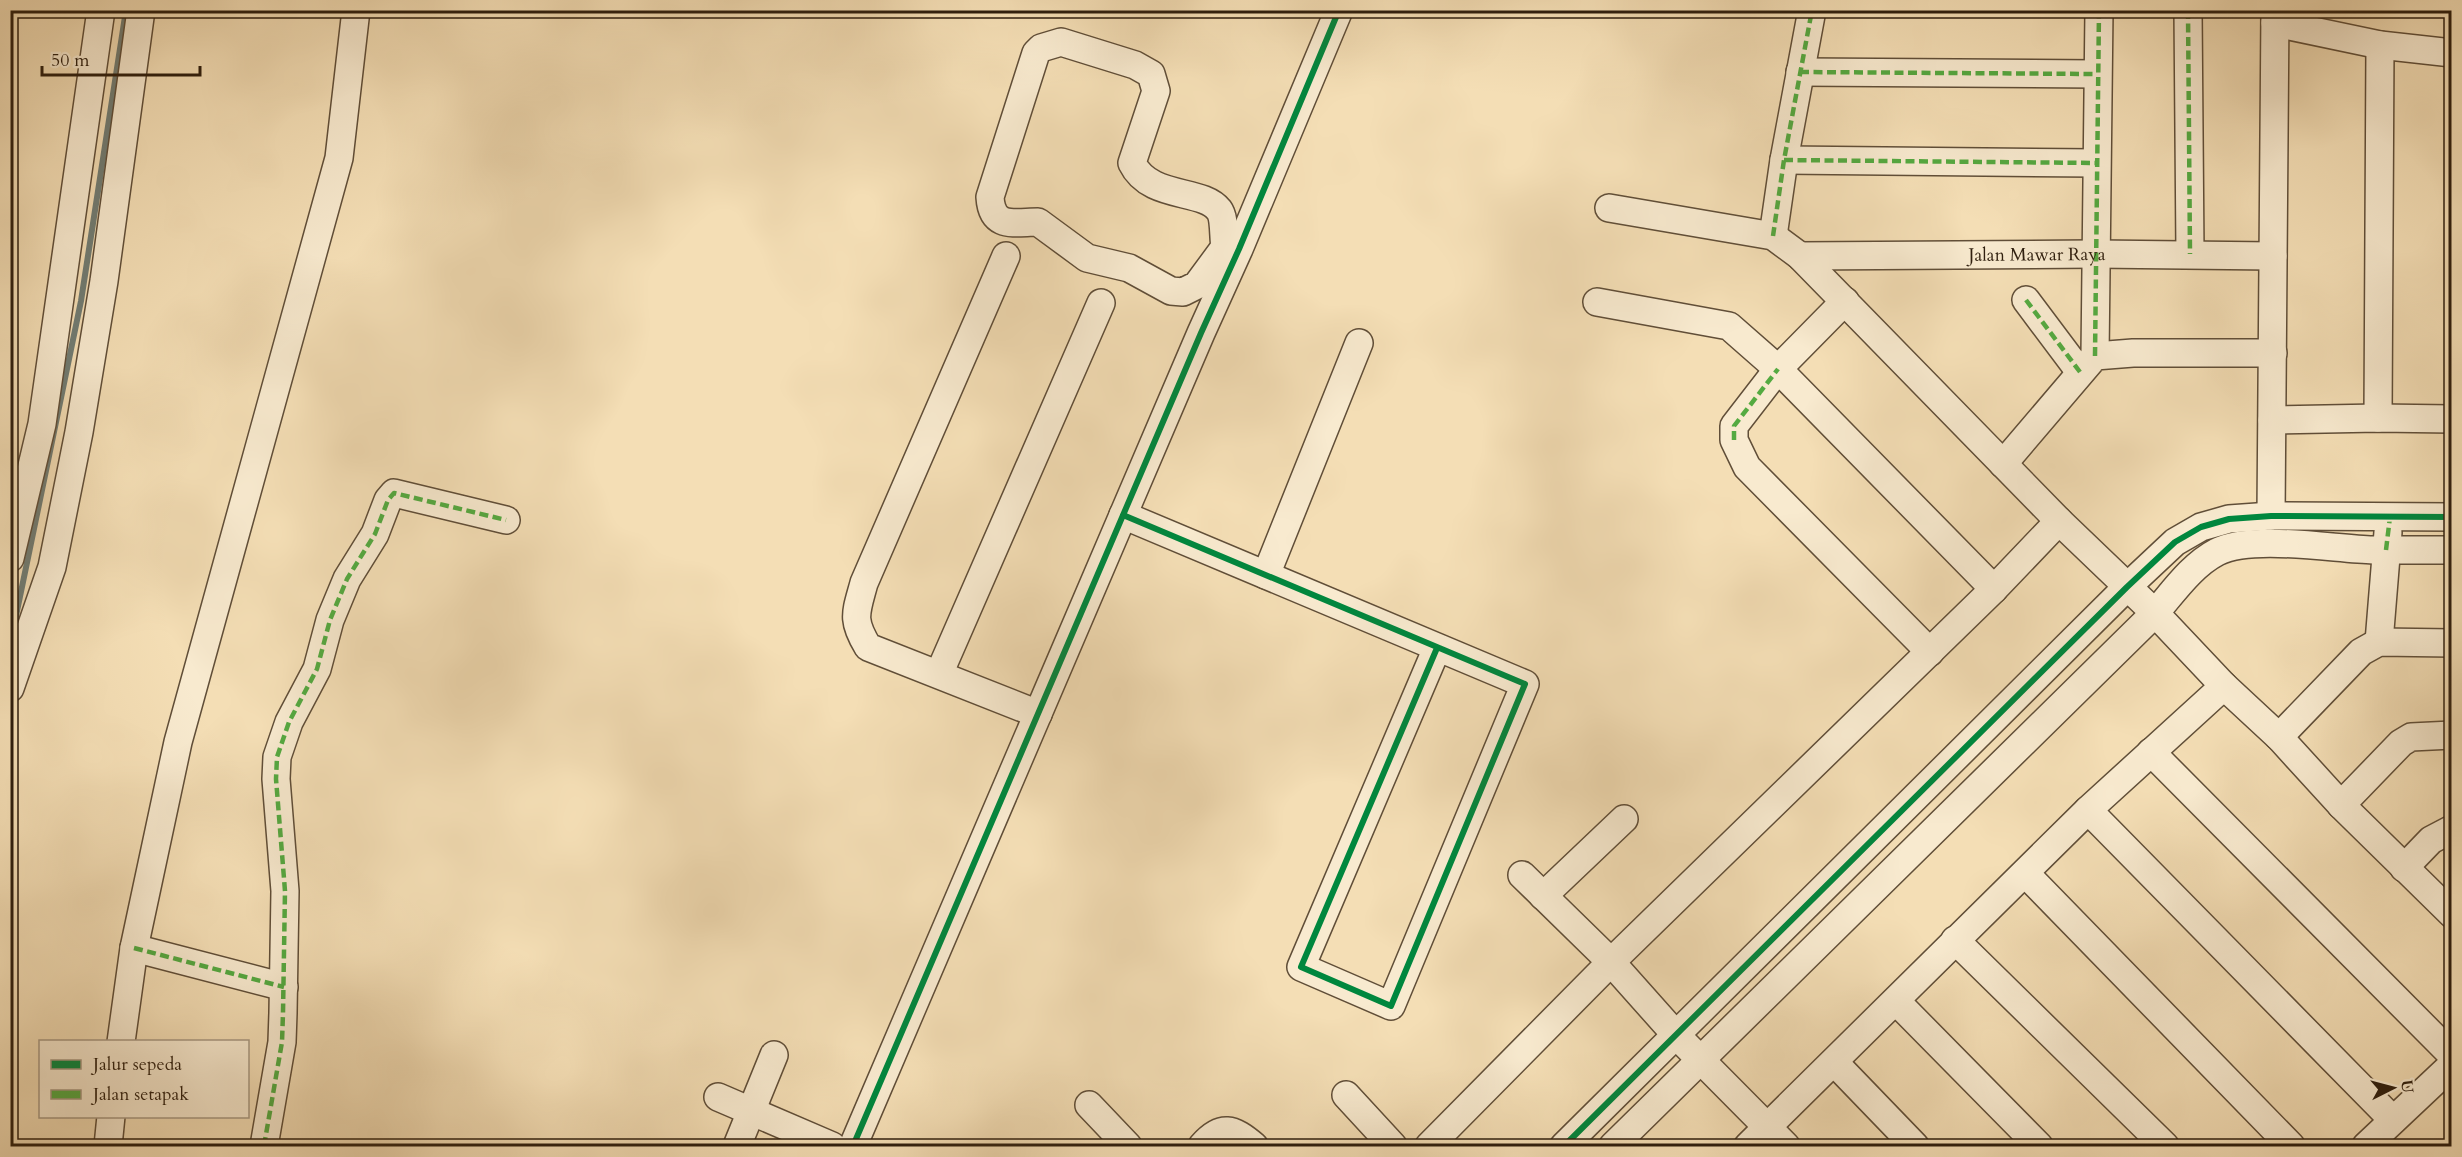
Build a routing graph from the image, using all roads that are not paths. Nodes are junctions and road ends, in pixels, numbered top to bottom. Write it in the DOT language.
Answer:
graph roads {
  1 [pos="102,10"];
  2 [pos="141,10"];
  3 [pos="356,10"];
  4 [pos="1339,10"];
  5 [pos="1812,10"];
  6 [pos="2098,10"];
  7 [pos="2188,10"];
  8 [pos="2275,16"];
  9 [pos="2380,45"];
  10 [pos="2451,53"];
  11 [pos="1800,72"];
  12 [pos="2097,74"];
  13 [pos="1784,160"];
  14 [pos="2096,163"];
  15 [pos="1609,208"];
  16 [pos="1773,236"];
  17 [pos="1232,248"];
  18 [pos="2096,254"];
  19 [pos="2190,254"];
  20 [pos="1006,256"];
  21 [pos="1800,256"];
  22 [pos="2273,256"];
  23 [pos="2026,300"];
  24 [pos="1845,301"];
  25 [pos="1598,302"];
  26 [pos="1101,303"];
  27 [pos="1359,343"];
  28 [pos="2273,353"];
  29 [pos="2088,364"];
  30 [pos="1778,369"];
  31 [pos="2378,418"];
  32 [pos="2451,419"];
  33 [pos="2272,420"];
  34 [pos="2003,464"];
  35 [pos="1123,515"];
  36 [pos="2271,516"];
  37 [pos="2390,517"];
  38 [pos="2451,517"];
  39 [pos="506,520"];
  40 [pos="2059,521"];
  41 [pos="2386,550"];
  42 [pos="2451,550"];
  43 [pos="26,558"];
  44 [pos="1266,574"];
  45 [pos="2127,587"];
  46 [pos="1994,589"];
  47 [pos="2155,613"];
  48 [pos="2379,642"];
  49 [pos="2451,644"];
  50 [pos="1437,648"];
  51 [pos="1930,652"];
  52 [pos="939,674"];
  53 [pos="2224,686"];
  54 [pos="10,687"];
  55 [pos="1038,714"];
  56 [pos="2451,735"];
  57 [pos="2279,737"];
  58 [pos="2151,752"];
  59 [pos="2341,805"];
  60 [pos="2088,810"];
  61 [pos="1624,819"];
  62 [pos="2451,830"];
  63 [pos="2404,868"];
  64 [pos="2025,873"];
  65 [pos="1522,875"];
  66 [pos="1543,896"];
  67 [pos="2451,914"];
  68 [pos="1955,940"];
  69 [pos="134,948"];
  70 [pos="1611,962"];
  71 [pos="284,987"];
  72 [pos="1896,1001"];
  73 [pos="1676,1035"];
  74 [pos="121,1040"];
  75 [pos="774,1055"];
  76 [pos="2451,1055"];
  77 [pos="1700,1059"];
  78 [pos="1834,1062"];
  79 [pos="2451,1065"];
  80 [pos="1346,1095"];
  81 [pos="718,1097"];
  82 [pos="1089,1105"];
  83 [pos="751,1112"];
  84 [pos="111,1118"];
  85 [pos="2393,1120"];
  86 [pos="1777,1137"];
  87 [pos="108,1146"];
  88 [pos="264,1146"];
  89 [pos="738,1146"];
  90 [pos="832,1146"];
  91 [pos="853,1146"];
  92 [pos="1128,1146"];
  93 [pos="1202,1146"];
  94 [pos="1254,1146"];
  95 [pos="1394,1146"];
  96 [pos="1429,1146"];
  97 [pos="1564,1146"];
  98 [pos="1613,1146"];
  99 [pos="1748,1146"];
  100 [pos="1915,1146"];
  101 [pos="2039,1146"];
  102 [pos="2165,1146"];
  103 [pos="2291,1146"];
  104 [pos="2366,1146"];
  1 -- 43 [label="street"];
  2 -- 43 [label="street"];
  3 -- 69 [label="street"];
  4 -- 17 [label="street"];
  5 -- 11 [label="street"];
  6 -- 12 [label="street"];
  7 -- 19 [label="street"];
  8 -- 9 [label="street"];
  8 -- 22 [label="street"];
  9 -- 10 [label="street"];
  9 -- 31 [label="street"];
  11 -- 12 [label="street"];
  11 -- 13 [label="street"];
  12 -- 14 [label="street"];
  13 -- 14 [label="street"];
  13 -- 16 [label="street"];
  14 -- 18 [label="street"];
  15 -- 16 [label="street"];
  16 -- 21 [label="street"];
  17 -- 17 [label="street"];
  17 -- 35 [label="street"];
  18 -- 19 [label="street, Jalan Mawar Raya"];
  18 -- 21 [label="street, Jalan Mawar Raya"];
  18 -- 29 [label="street"];
  19 -- 22 [label="street, Jalan Mawar Raya"];
  20 -- 52 [label="street"];
  21 -- 24 [label="street"];
  22 -- 28 [label="street"];
  23 -- 29 [label="street"];
  24 -- 30 [label="street"];
  24 -- 34 [label="street"];
  25 -- 30 [label="street"];
  26 -- 52 [label="street"];
  27 -- 44 [label="street"];
  28 -- 29 [label="street"];
  28 -- 33 [label="street"];
  29 -- 34 [label="street"];
  30 -- 46 [label="street"];
  30 -- 51 [label="street"];
  31 -- 32 [label="street"];
  31 -- 33 [label="street"];
  33 -- 36 [label="street"];
  34 -- 40 [label="street"];
  35 -- 44 [label="street"];
  35 -- 55 [label="street"];
  36 -- 37 [label="street"];
  36 -- 45 [label="street"];
  37 -- 38 [label="street"];
  37 -- 41 [label="street"];
  39 -- 71 [label="street"];
  40 -- 45 [label="street"];
  40 -- 46 [label="street"];
  41 -- 42 [label="street"];
  41 -- 47 [label="street"];
  41 -- 48 [label="street"];
  43 -- 54 [label="street"];
  44 -- 50 [label="street"];
  45 -- 47 [label="street"];
  45 -- 73 [label="street"];
  46 -- 51 [label="street"];
  47 -- 53 [label="street"];
  47 -- 77 [label="street"];
  48 -- 49 [label="street"];
  48 -- 57 [label="street"];
  50 -- 50 [label="street"];
  51 -- 70 [label="street"];
  52 -- 55 [label="street"];
  53 -- 57 [label="street"];
  53 -- 58 [label="street"];
  55 -- 91 [label="street"];
  56 -- 59 [label="street"];
  57 -- 59 [label="street"];
  58 -- 60 [label="street"];
  58 -- 76 [label="street"];
  59 -- 63 [label="street"];
  60 -- 64 [label="street"];
  60 -- 85 [label="street"];
  61 -- 66 [label="street"];
  62 -- 63 [label="street"];
  63 -- 67 [label="street"];
  64 -- 68 [label="street"];
  64 -- 103 [label="street"];
  65 -- 66 [label="street"];
  66 -- 70 [label="street"];
  68 -- 72 [label="street"];
  68 -- 102 [label="street"];
  69 -- 71 [label="street"];
  69 -- 74 [label="street"];
  70 -- 73 [label="street"];
  70 -- 96 [label="street"];
  71 -- 88 [label="street"];
  72 -- 78 [label="street"];
  72 -- 101 [label="street"];
  73 -- 77 [label="street"];
  73 -- 97 [label="street"];
  75 -- 83 [label="street"];
  77 -- 86 [label="street"];
  77 -- 98 [label="street"];
  78 -- 86 [label="street"];
  78 -- 100 [label="street"];
  79 -- 85 [label="street"];
  80 -- 95 [label="street"];
  81 -- 83 [label="street"];
  82 -- 92 [label="street"];
  83 -- 89 [label="street"];
  83 -- 90 [label="street"];
  84 -- 87 [label="street"];
  85 -- 104 [label="street"];
  86 -- 99 [label="street"];
  93 -- 94 [label="street"];
}
